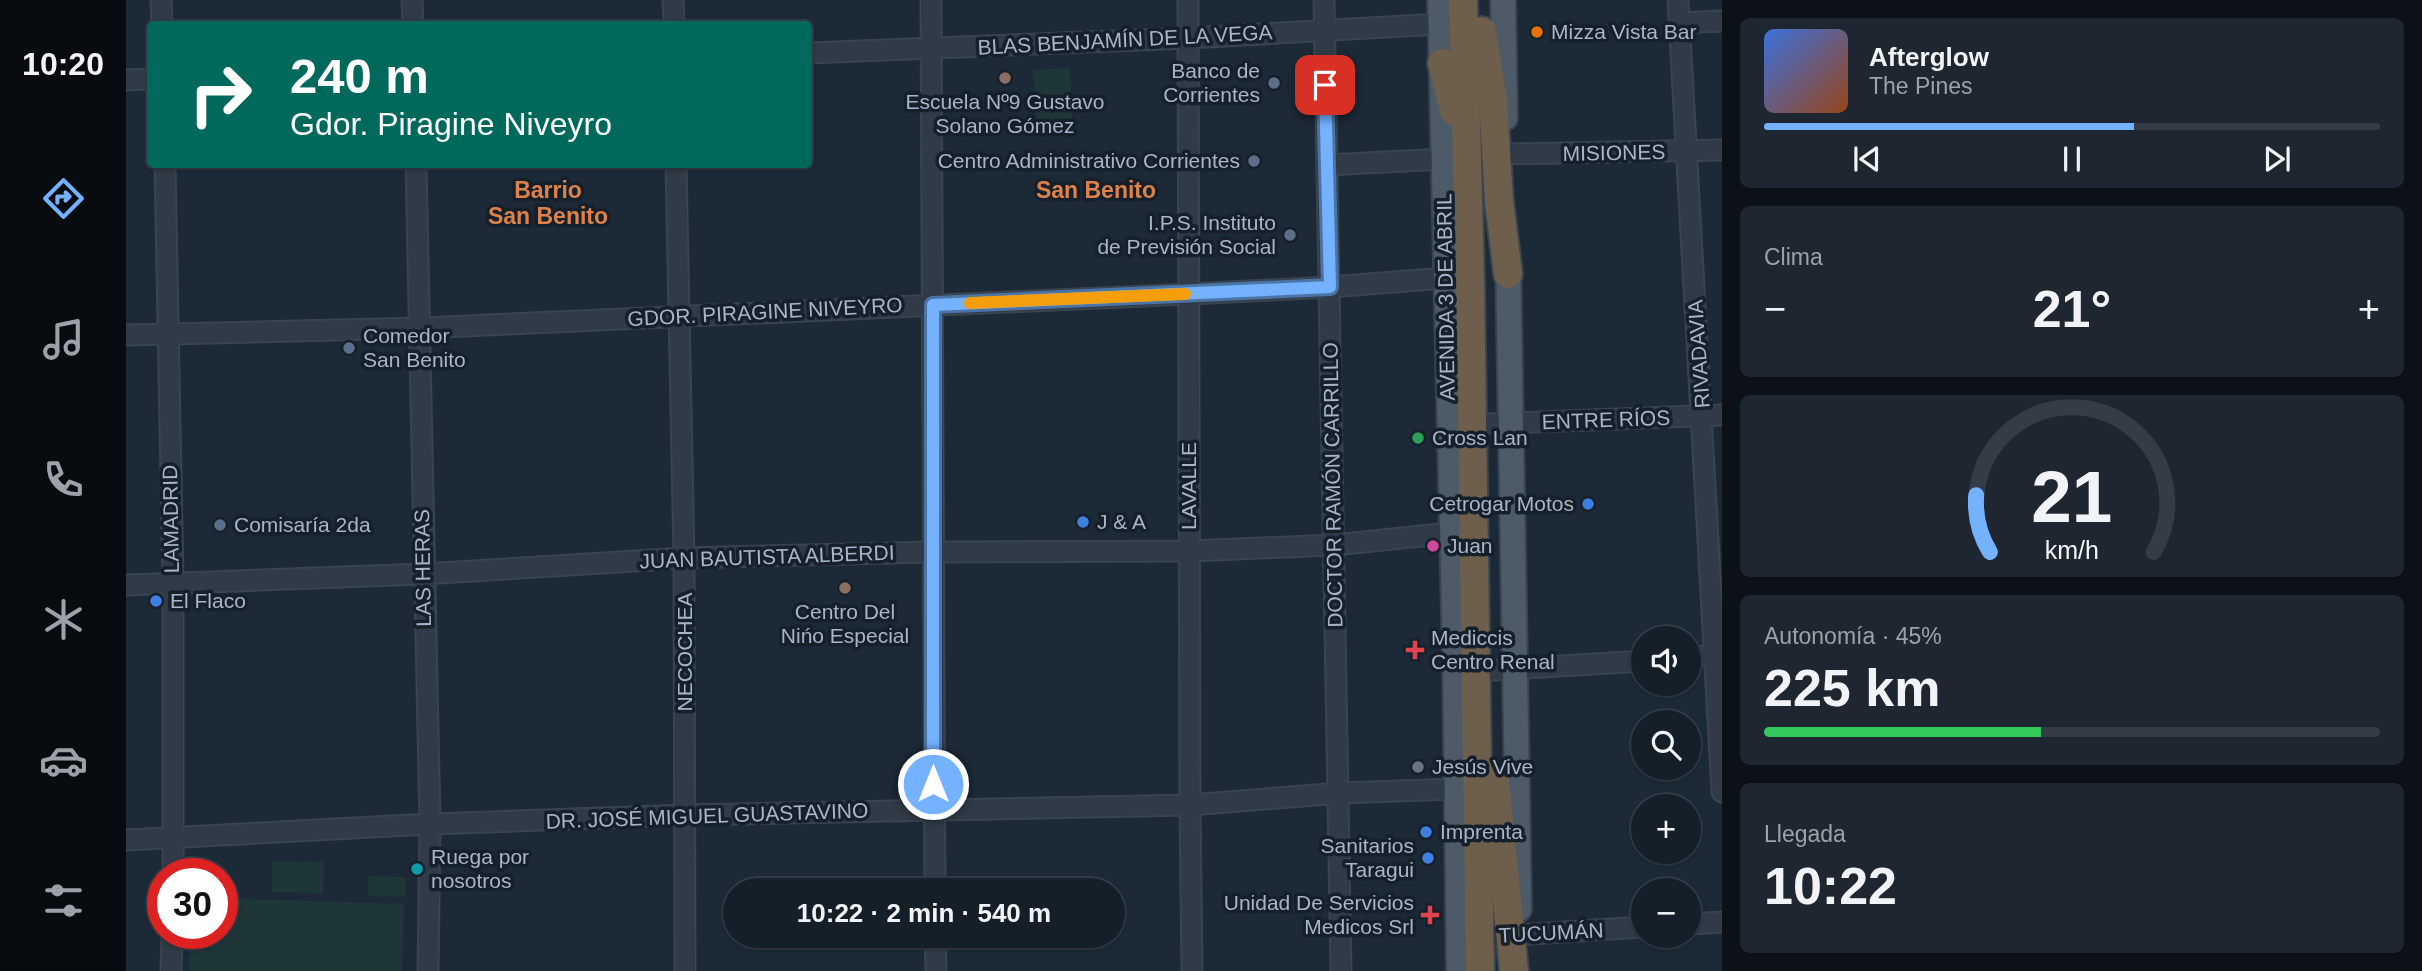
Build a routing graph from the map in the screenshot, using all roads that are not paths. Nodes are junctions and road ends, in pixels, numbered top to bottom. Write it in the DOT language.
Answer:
graph roads {
  1 [pos="161,0"];
  2 [pos="412,0"];
  3 [pos="673,0"];
  4 [pos="932,0"];
  5 [pos="1188,0"];
  6 [pos="1324,0"];
  7 [pos="1463,0"];
  8 [pos="1482,0"];
  9 [pos="1503,0"];
  10 [pos="1678,0"];
  11 [pos="1440,12"];
  12 [pos="162,21"];
  13 [pos="413,21"];
  14 [pos="674,21"];
  15 [pos="1722,21"];
  16 [pos="1679,23"];
  17 [pos="1324,31"];
  18 [pos="1482,31"];
  19 [pos="1189,38"];
  20 [pos="932,49"];
  21 [pos="812,52"];
  22 [pos="1442,63"];
  23 [pos="147,79"];
  24 [pos="126,80"];
  25 [pos="1722,150"];
  26 [pos="1686,152"];
  27 [pos="1505,155"];
  28 [pos="1444,159"];
  29 [pos="1327,165"];
  30 [pos="165,168"];
  31 [pos="416,168"];
  32 [pos="677,168"];
  33 [pos="1508,274"];
  34 [pos="1458,279"];
  35 [pos="1330,287"];
  36 [pos="1189,294"];
  37 [pos="933,305"];
  38 [pos="680,316"];
  39 [pos="420,328"];
  40 [pos="167,334"];
  41 [pos="126,335"];
  42 [pos="1712,415"];
  43 [pos="1480,425"];
  44 [pos="1451,533"];
  45 [pos="1334,545"];
  46 [pos="1189,551"];
  47 [pos="933,552"];
  48 [pos="684,558"];
  49 [pos="423,574"];
  50 [pos="173,583"];
  51 [pos="126,585"];
  52 [pos="1718,655"];
  53 [pos="1631,662"];
  54 [pos="1485,671"];
  55 [pos="1476,783"];
  56 [pos="1722,792"];
  57 [pos="1340,793"];
  58 [pos="1190,805"];
  59 [pos="933,810"];
  60 [pos="686,815"];
  61 [pos="430,824"];
  62 [pos="174,838"];
  63 [pos="126,840"];
  64 [pos="173,858"];
  65 [pos="934,878"];
  66 [pos="1722,922"];
  67 [pos="1701,923"];
  68 [pos="1631,928"];
  69 [pos="1489,937"];
  70 [pos="935,948"];
  71 [pos="172,949"];
  72 [pos="171,971"];
  73 [pos="428,971"];
  74 [pos="685,971"];
  75 [pos="936,971"];
  76 [pos="1192,971"];
  77 [pos="1341,971"];
  78 [pos="1459,971"];
  79 [pos="1467,971"];
  80 [pos="1480,971"];
  81 [pos="1497,971"];
  82 [pos="1514,971"];
  83 [pos="1520,971"];
  1 -- 12 [label="street"];
  2 -- 13 [label="street"];
  3 -- 14 [label="street"];
  4 -- 20 [label="street"];
  5 -- 19 [label="street, LAVALLE"];
  6 -- 17 [label="street, DOCTOR RAMÓN CARRILLO"];
  7 -- 34 [label="highway, AVENIDA 3 DE ABRIL"];
  8 -- 18 [label="highway, AVENIDA 3 DE ABRIL"];
  9 -- 27 [label="main road, AVENIDA 3 DE ABRIL"];
  10 -- 16 [label="street, RIVADAVIA"];
  11 -- 17 [label="street, BLAS BENJAMÍN DE LA VEGA"];
  11 -- 22 [label="main road, AVENIDA 3 DE ABRIL"];
  15 -- 16 [label="street"];
  16 -- 26 [label="street, RIVADAVIA"];
  17 -- 19 [label="street, BLAS BENJAMÍN DE LA VEGA"];
  17 -- 29 [label="street, DOCTOR RAMÓN CARRILLO"];
  18 -- 33 [label="highway"];
  18 -- 43 [label="highway, AVENIDA 3 DE ABRIL"];
  19 -- 20 [label="street, BLAS BENJAMÍN DE LA VEGA"];
  19 -- 36 [label="street, LAVALLE"];
  20 -- 21 [label="street, BLAS BENJAMÍN DE LA VEGA"];
  20 -- 37 [label="street"];
  22 -- 28 [label="main road, AVENIDA 3 DE ABRIL"];
  22 -- 34 [label="highway"];
  23 -- 24 [label="street"];
  25 -- 26 [label="street, MISIONES"];
  26 -- 27 [label="street, MISIONES"];
  26 -- 42 [label="street, RIVADAVIA"];
  27 -- 33 [label="main road, AVENIDA 3 DE ABRIL"];
  28 -- 29 [label="street"];
  28 -- 34 [label="main road, AVENIDA 3 DE ABRIL"];
  29 -- 35 [label="street, DOCTOR RAMÓN CARRILLO"];
  30 -- 40 [label="street, LAMADRID"];
  31 -- 39 [label="street, LAS HERAS"];
  32 -- 38 [label="street, NECOCHEA"];
  33 -- 43 [label="main road, AVENIDA 3 DE ABRIL"];
  34 -- 35 [label="street, GDOR. PIRAGINE NIVEYRO"];
  34 -- 43 [label="highway, AVENIDA 3 DE ABRIL"];
  35 -- 36 [label="street, GDOR. PIRAGINE NIVEYRO"];
  35 -- 45 [label="street, DOCTOR RAMÓN CARRILLO"];
  36 -- 37 [label="street, GDOR. PIRAGINE NIVEYRO"];
  36 -- 46 [label="street, LAVALLE"];
  37 -- 38 [label="street, GDOR. PIRAGINE NIVEYRO"];
  37 -- 47 [label="street"];
  38 -- 39 [label="street, GDOR. PIRAGINE NIVEYRO"];
  38 -- 48 [label="street, NECOCHEA"];
  39 -- 40 [label="street, GDOR. PIRAGINE NIVEYRO"];
  39 -- 49 [label="street, LAS HERAS"];
  40 -- 41 [label="street, GDOR. PIRAGINE NIVEYRO"];
  40 -- 50 [label="street, LAMADRID"];
  42 -- 43 [label="street, ENTRE RÍOS"];
  42 -- 52 [label="street, RIVADAVIA"];
  43 -- 44 [label="main road, AVENIDA 3 DE ABRIL"];
  43 -- 54 [label="highway, AVENIDA 3 DE ABRIL"];
  44 -- 45 [label="street, JUAN BAUTISTA ALBERDI"];
  44 -- 54 [label="main road, AVENIDA 3 DE ABRIL"];
  45 -- 46 [label="street, JUAN BAUTISTA ALBERDI"];
  45 -- 57 [label="street, DOCTOR RAMÓN CARRILLO"];
  46 -- 47 [label="street, JUAN BAUTISTA ALBERDI"];
  46 -- 58 [label="street, LAVALLE"];
  47 -- 48 [label="street, JUAN BAUTISTA ALBERDI"];
  47 -- 59 [label="street"];
  48 -- 49 [label="street, JUAN BAUTISTA ALBERDI"];
  48 -- 60 [label="street, NECOCHEA"];
  49 -- 50 [label="street, JUAN BAUTISTA ALBERDI"];
  49 -- 61 [label="street, LAS HERAS"];
  50 -- 51 [label="street, JUAN BAUTISTA ALBERDI"];
  50 -- 62 [label="street, LAMADRID"];
  52 -- 56 [label="street, RIVADAVIA"];
  53 -- 54 [label="street"];
  54 -- 55 [label="highway, AVENIDA 3 DE ABRIL"];
  54 -- 69 [label="main road, AVENIDA 3 DE ABRIL"];
  55 -- 57 [label="street, DR. JOSÉ MIGUEL GUASTAVINO"];
  55 -- 69 [label="highway"];
  55 -- 69 [label="highway"];
  57 -- 58 [label="street, DR. JOSÉ MIGUEL GUASTAVINO"];
  57 -- 77 [label="street, DOCTOR RAMÓN CARRILLO"];
  58 -- 59 [label="street, DR. JOSÉ MIGUEL GUASTAVINO"];
  58 -- 76 [label="street, LAVALLE"];
  59 -- 60 [label="street, DR. JOSÉ MIGUEL GUASTAVINO"];
  59 -- 65 [label="street"];
  60 -- 61 [label="street, DR. JOSÉ MIGUEL GUASTAVINO"];
  60 -- 74 [label="street, NECOCHEA"];
  61 -- 62 [label="street, DR. JOSÉ MIGUEL GUASTAVINO"];
  61 -- 73 [label="street, LAS HERAS"];
  62 -- 63 [label="street, DR. JOSÉ MIGUEL GUASTAVINO"];
  62 -- 64 [label="street, LAMADRID"];
  66 -- 67 [label="street"];
  68 -- 69 [label="street, TUCUMÁN"];
  69 -- 78 [label="main road, AVENIDA 3 DE ABRIL"];
  69 -- 79 [label="highway"];
  69 -- 80 [label="highway, AVENIDA 3 DE ABRIL"];
  69 -- 81 [label="highway, AVENIDA 3 DE ABRIL"];
  69 -- 82 [label="highway"];
  69 -- 83 [label="main road, AVENIDA 3 DE ABRIL"];
  70 -- 75 [label="street"];
  71 -- 72 [label="street"];
}
